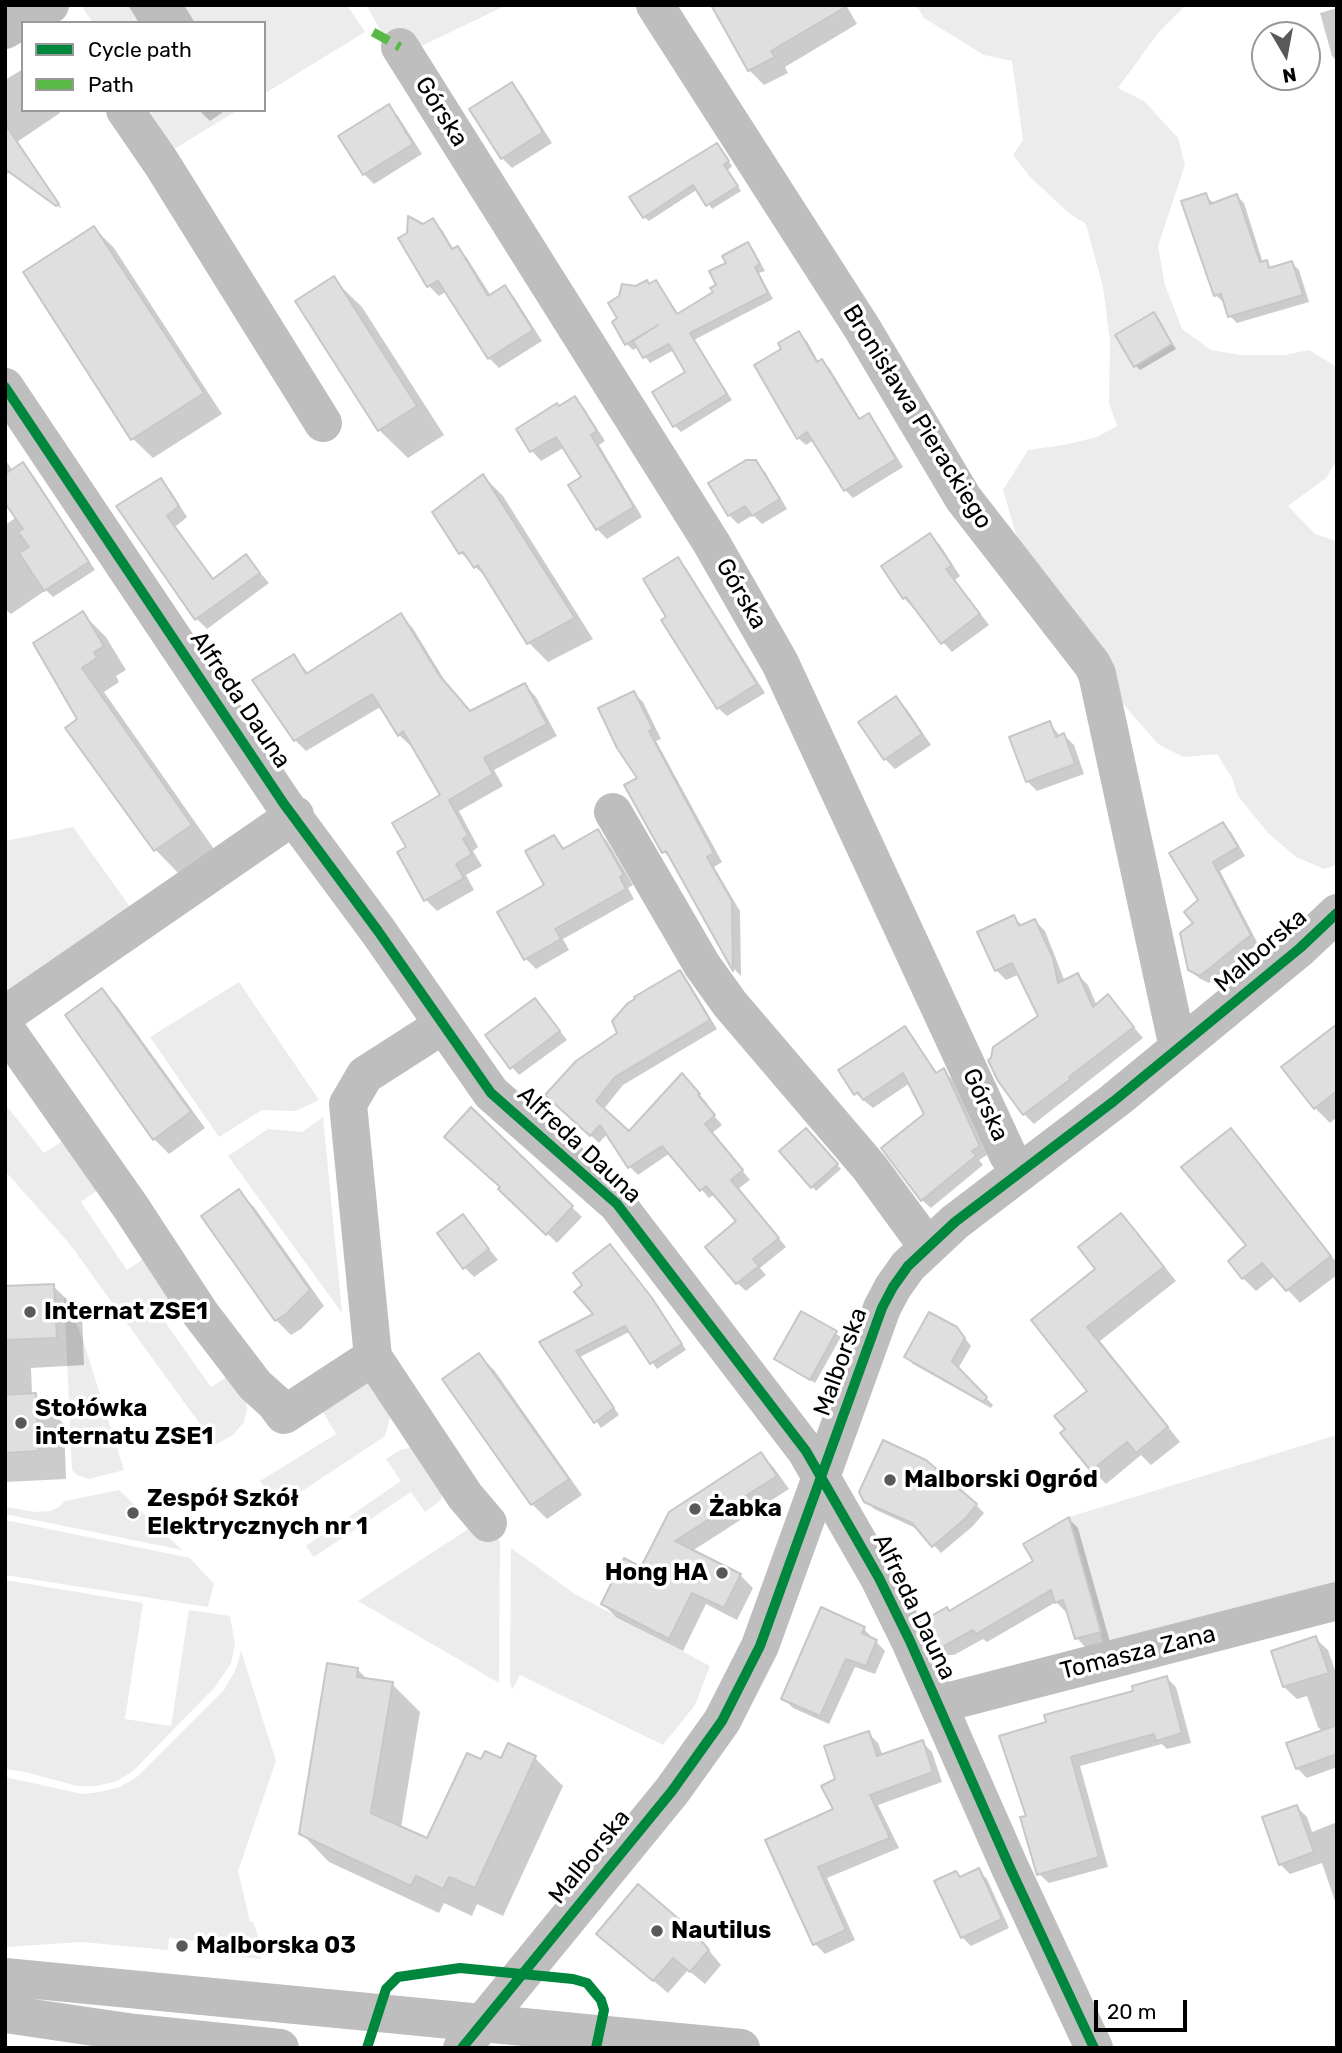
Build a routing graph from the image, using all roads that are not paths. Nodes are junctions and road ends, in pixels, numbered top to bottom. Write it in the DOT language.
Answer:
graph roads {
  1 [pos="52,5"];
  2 [pos="655,5"];
  3 [pos="21,21"];
  4 [pos="22,21"];
  5 [pos="64,21"];
  6 [pos="5,30"];
  7 [pos="400,47"];
  8 [pos="126,112"];
  9 [pos="7,395"];
  10 [pos="323,423"];
  11 [pos="613,812"];
  12 [pos="295,815"];
  13 [pos="1337,913"];
  14 [pos="5,1015"];
  15 [pos="443,1025"];
  16 [pos="5,1028"];
  17 [pos="1178,1048"];
  18 [pos="1021,1172"];
  19 [pos="927,1246"];
  20 [pos="373,1357"];
  21 [pos="821,1476"];
  22 [pos="488,1523"];
  23 [pos="1337,1601"];
  24 [pos="939,1704"];
  25 [pos="5,1977"];
  26 [pos="5,2014"];
  27 [pos="472,2035"];
  28 [pos="280,2048"];
  29 [pos="741,2048"];
  30 [pos="1094,2048"];
  1 -- 4 [label="street"];
  1 -- 5 [label="street"];
  2 -- 17 [label="street, Bronisława Pierackiego"];
  3 -- 6 [label="street"];
  7 -- 18 [label="street, Górska"];
  8 -- 10 [label="street"];
  9 -- 12 [label="street, Alfreda Dauna"];
  11 -- 19 [label="street"];
  12 -- 14 [label="street"];
  12 -- 15 [label="street, Alfreda Dauna"];
  13 -- 17 [label="street, Malborska"];
  15 -- 20 [label="street"];
  15 -- 21 [label="street, Alfreda Dauna"];
  16 -- 20 [label="street"];
  17 -- 18 [label="street, Malborska"];
  18 -- 19 [label="street, Malborska"];
  19 -- 21 [label="street, Malborska"];
  20 -- 22 [label="street"];
  21 -- 24 [label="street, Alfreda Dauna"];
  21 -- 27 [label="street, Malborska"];
  23 -- 24 [label="street, Tomasza Zana"];
  24 -- 30 [label="street, Alfreda Dauna"];
  25 -- 27 [label="street"];
  26 -- 28 [label="street"];
  27 -- 29 [label="street"];
}
